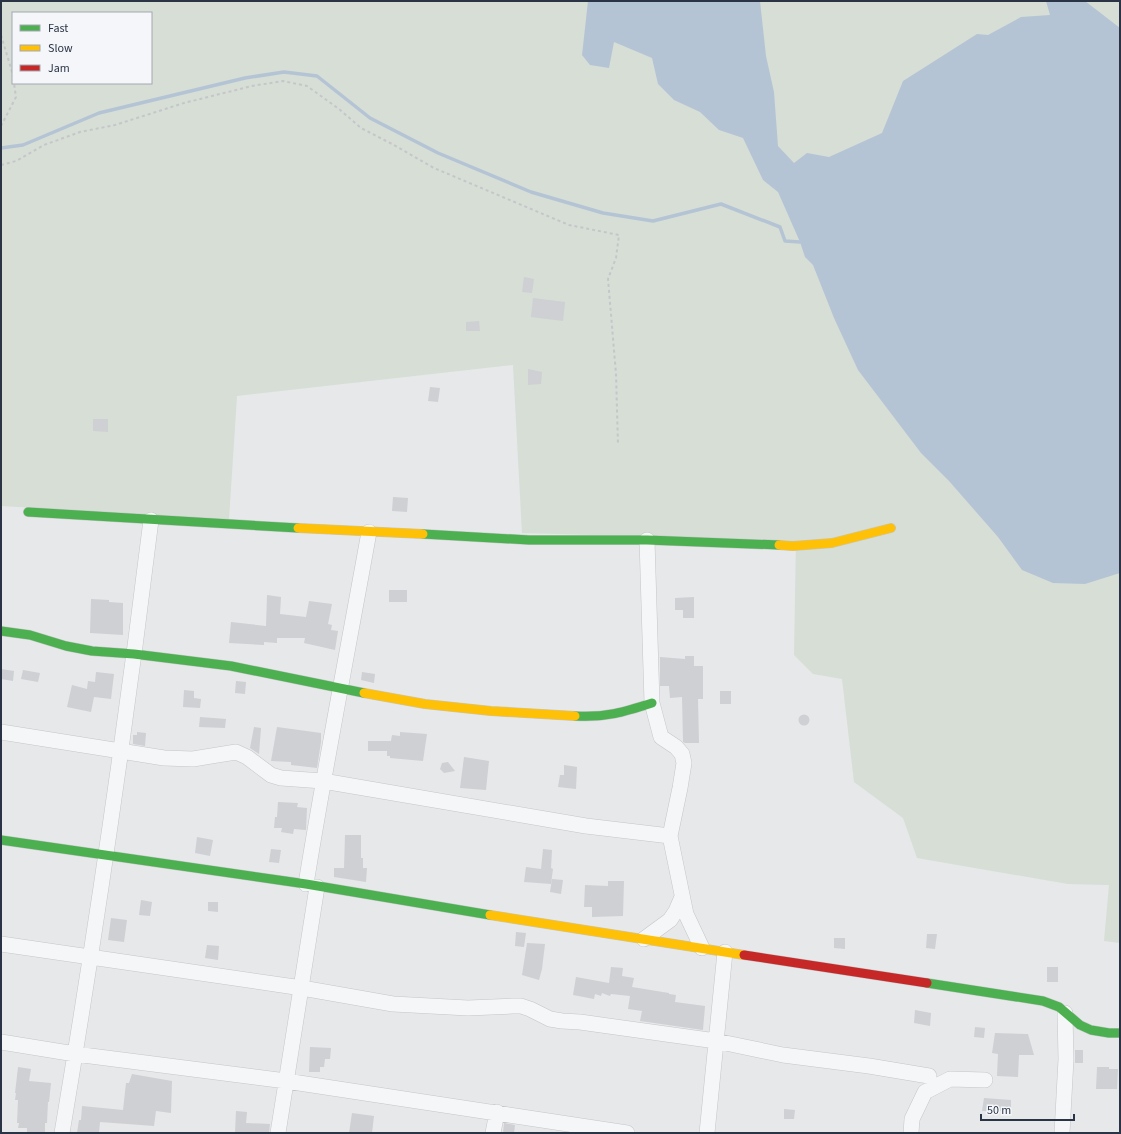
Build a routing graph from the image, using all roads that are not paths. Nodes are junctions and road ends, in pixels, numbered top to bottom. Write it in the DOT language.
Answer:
graph roads {
  1 [pos="28,512"];
  2 [pos="151,520"];
  3 [pos="891,528"];
  4 [pos="369,532"];
  5 [pos="647,540"];
  6 [pos="1,631"];
  7 [pos="134,654"];
  8 [pos="341,689"];
  9 [pos="652,703"];
  10 [pos="1,732"];
  11 [pos="120,751"];
  12 [pos="323,781"];
  13 [pos="670,836"];
  14 [pos="1,840"];
  15 [pos="105,856"];
  16 [pos="312,885"];
  17 [pos="682,897"];
  18 [pos="644,939"];
  19 [pos="1,944"];
  20 [pos="702,948"];
  21 [pos="725,952"];
  22 [pos="90,957"];
  23 [pos="302,988"];
  24 [pos="1065,1013"];
  25 [pos="1120,1033"];
  26 [pos="716,1041"];
  27 [pos="1,1042"];
  28 [pos="75,1054"];
  29 [pos="929,1076"];
  30 [pos="286,1080"];
  31 [pos="985,1080"];
  32 [pos="497,1112"];
  33 [pos="62,1133"];
  34 [pos="278,1133"];
  35 [pos="284,1133"];
  36 [pos="493,1133"];
  37 [pos="627,1133"];
  38 [pos="707,1133"];
  39 [pos="911,1133"];
  40 [pos="1062,1133"];
  1 -- 2 [label="street"];
  2 -- 4 [label="street"];
  2 -- 7 [label="street"];
  3 -- 5 [label="street"];
  4 -- 5 [label="street"];
  4 -- 8 [label="street"];
  5 -- 9 [label="street"];
  6 -- 7 [label="street"];
  7 -- 8 [label="street"];
  7 -- 11 [label="street"];
  8 -- 9 [label="street"];
  8 -- 12 [label="street"];
  9 -- 13 [label="street"];
  10 -- 11 [label="street"];
  11 -- 12 [label="street"];
  11 -- 15 [label="street"];
  12 -- 13 [label="street"];
  12 -- 16 [label="street"];
  13 -- 17 [label="street"];
  14 -- 15 [label="street"];
  15 -- 16 [label="street"];
  15 -- 22 [label="street"];
  16 -- 18 [label="street"];
  16 -- 23 [label="street"];
  17 -- 18 [label="street"];
  17 -- 20 [label="street"];
  18 -- 20 [label="street"];
  19 -- 22 [label="street"];
  20 -- 21 [label="street"];
  21 -- 24 [label="street"];
  21 -- 26 [label="street"];
  22 -- 23 [label="street"];
  22 -- 28 [label="street"];
  23 -- 26 [label="street"];
  23 -- 30 [label="street"];
  24 -- 25 [label="street"];
  24 -- 40 [label="street"];
  26 -- 29 [label="street"];
  26 -- 38 [label="street"];
  27 -- 28 [label="street"];
  28 -- 30 [label="street"];
  28 -- 33 [label="street"];
  30 -- 32 [label="street"];
  30 -- 34 [label="street"];
  30 -- 35 [label="street"];
  31 -- 39 [label="street"];
  32 -- 36 [label="street"];
  32 -- 37 [label="street"];
}
